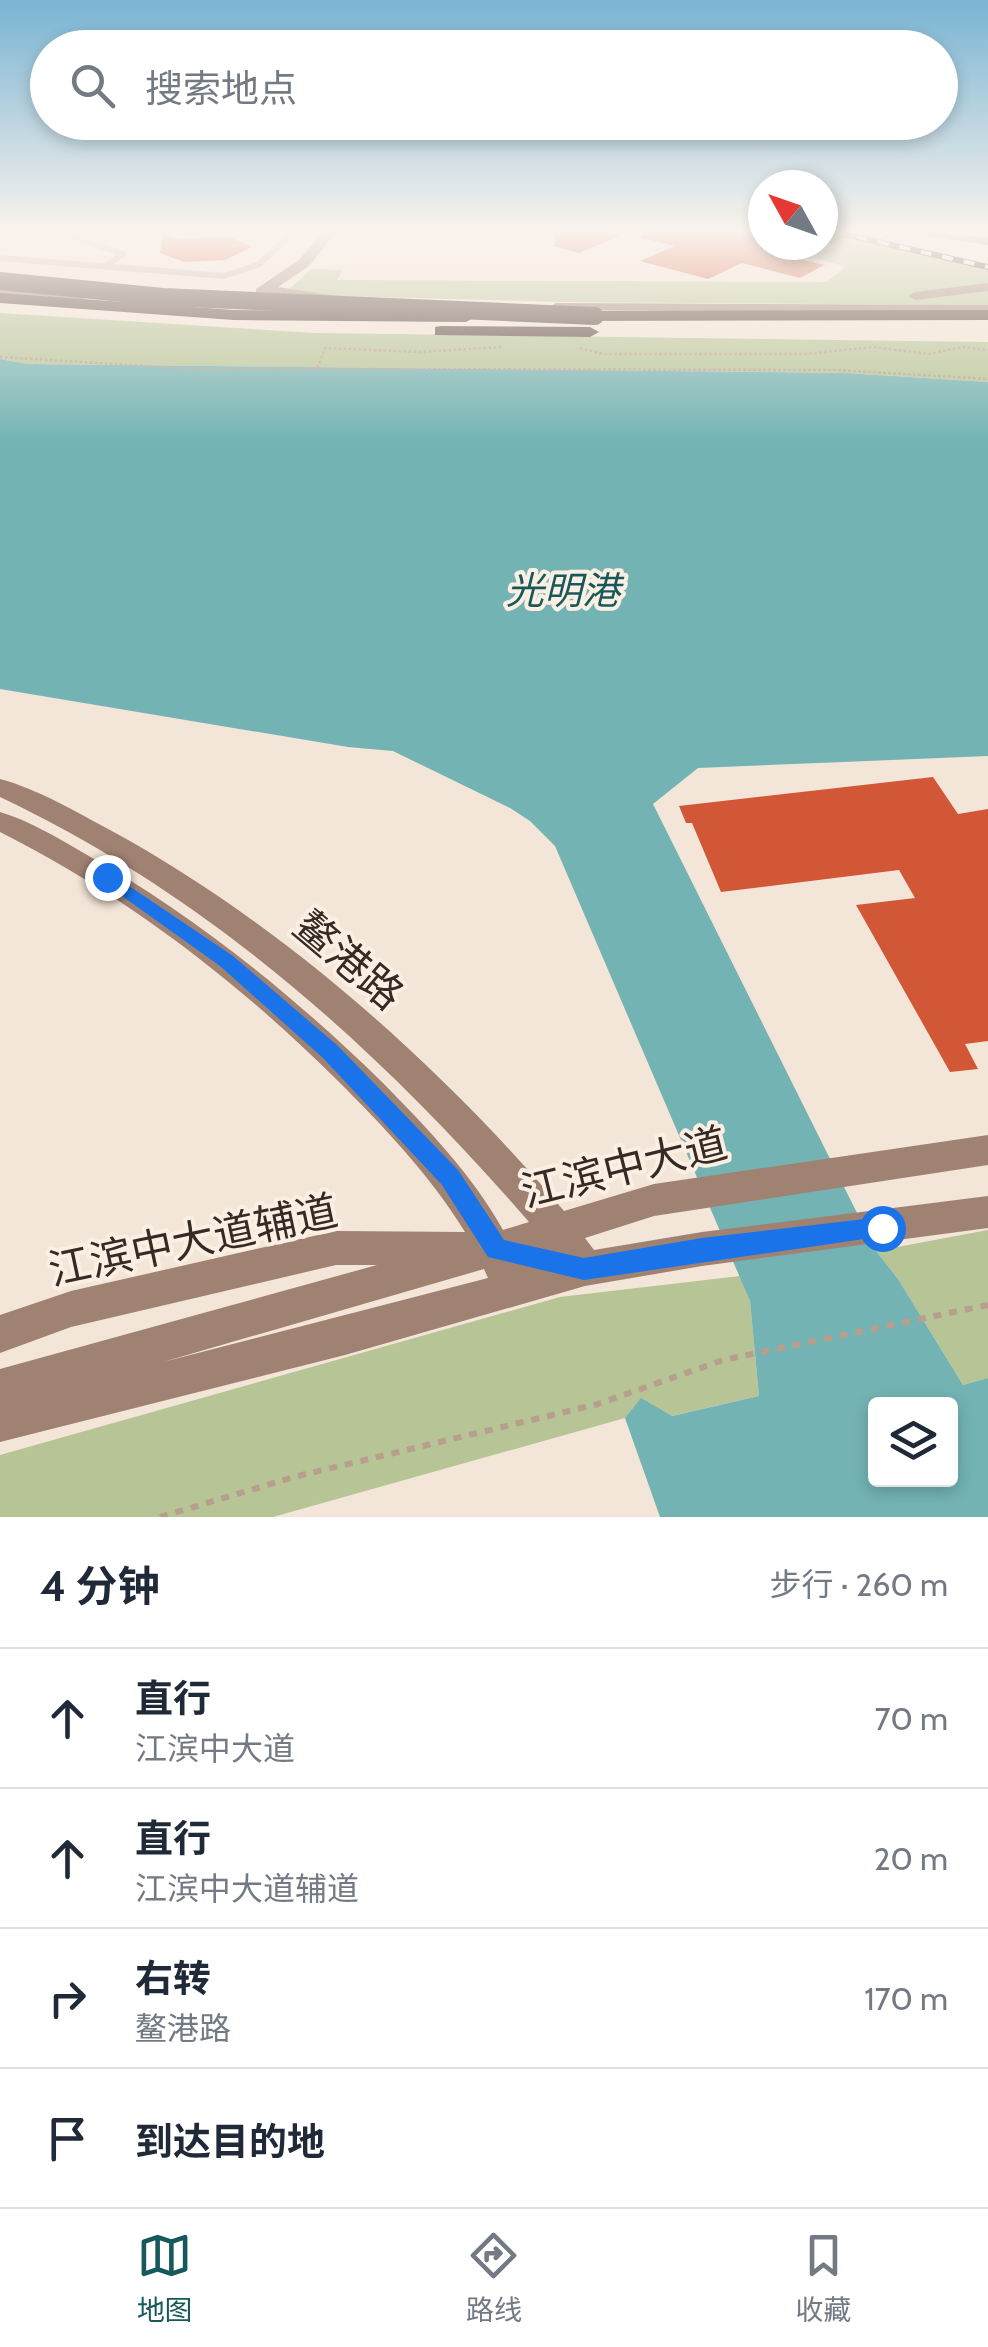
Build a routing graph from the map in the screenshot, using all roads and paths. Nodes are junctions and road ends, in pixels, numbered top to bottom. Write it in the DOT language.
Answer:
graph roads {
  1 [pos="83,303"];
  2 [pos="91,303"];
  3 [pos="230,303"];
  4 [pos="279,303"];
  5 [pos="399,303"];
  6 [pos="879,303"];
  7 [pos="856,310"];
  8 [pos="0,312"];
  9 [pos="988,312"];
  10 [pos="596,316"];
  11 [pos="988,332"];
  12 [pos="509,347"];
  13 [pos="576,347"];
  14 [pos="988,350"];
  15 [pos="0,357"];
  16 [pos="316,368"];
  17 [pos="988,379"];
  18 [pos="0,787"];
  19 [pos="0,821"];
  20 [pos="988,1150"];
  21 [pos="988,1212"];
  22 [pos="560,1228"];
  23 [pos="496,1249"];
  24 [pos="584,1269"];
  25 [pos="510,1288"];
  26 [pos="988,1305"];
  27 [pos="0,1334"];
  28 [pos="0,1389"];
  29 [pos="0,1422"];
  30 [pos="160,1517"];
  1 -- 3 [label="main road"];
  2 -- 10 [label="highway, bridge"];
  4 -- 10 [label="highway, bridge"];
  5 -- 7 [label="main road"];
  6 -- 7 [label="main road"];
  7 -- 9 [label="main road"];
  8 -- 11 [label="highway"];
  9 -- 10 [label="highway"];
  12 -- 16 [label="path"];
  13 -- 14 [label="path"];
  15 -- 16 [label="path"];
  16 -- 17 [label="path"];
  18 -- 22 [label="main road, 鳌港路"];
  19 -- 23 [label="main road"];
  20 -- 22 [label="main road, 江滨中大道"];
  21 -- 24 [label="main road"];
  22 -- 23 [label="main road, 江滨中大道"];
  22 -- 24 [label="main road, 鳌港路"];
  23 -- 24 [label="main road, 江滨中大道辅道"];
  23 -- 25 [label="main road"];
  23 -- 27 [label="main road, 江滨中大道辅道"];
  23 -- 28 [label="main road, 江滨中大道"];
  24 -- 25 [label="main road"];
  25 -- 29 [label="main road"];
  26 -- 30 [label="path"];
}
